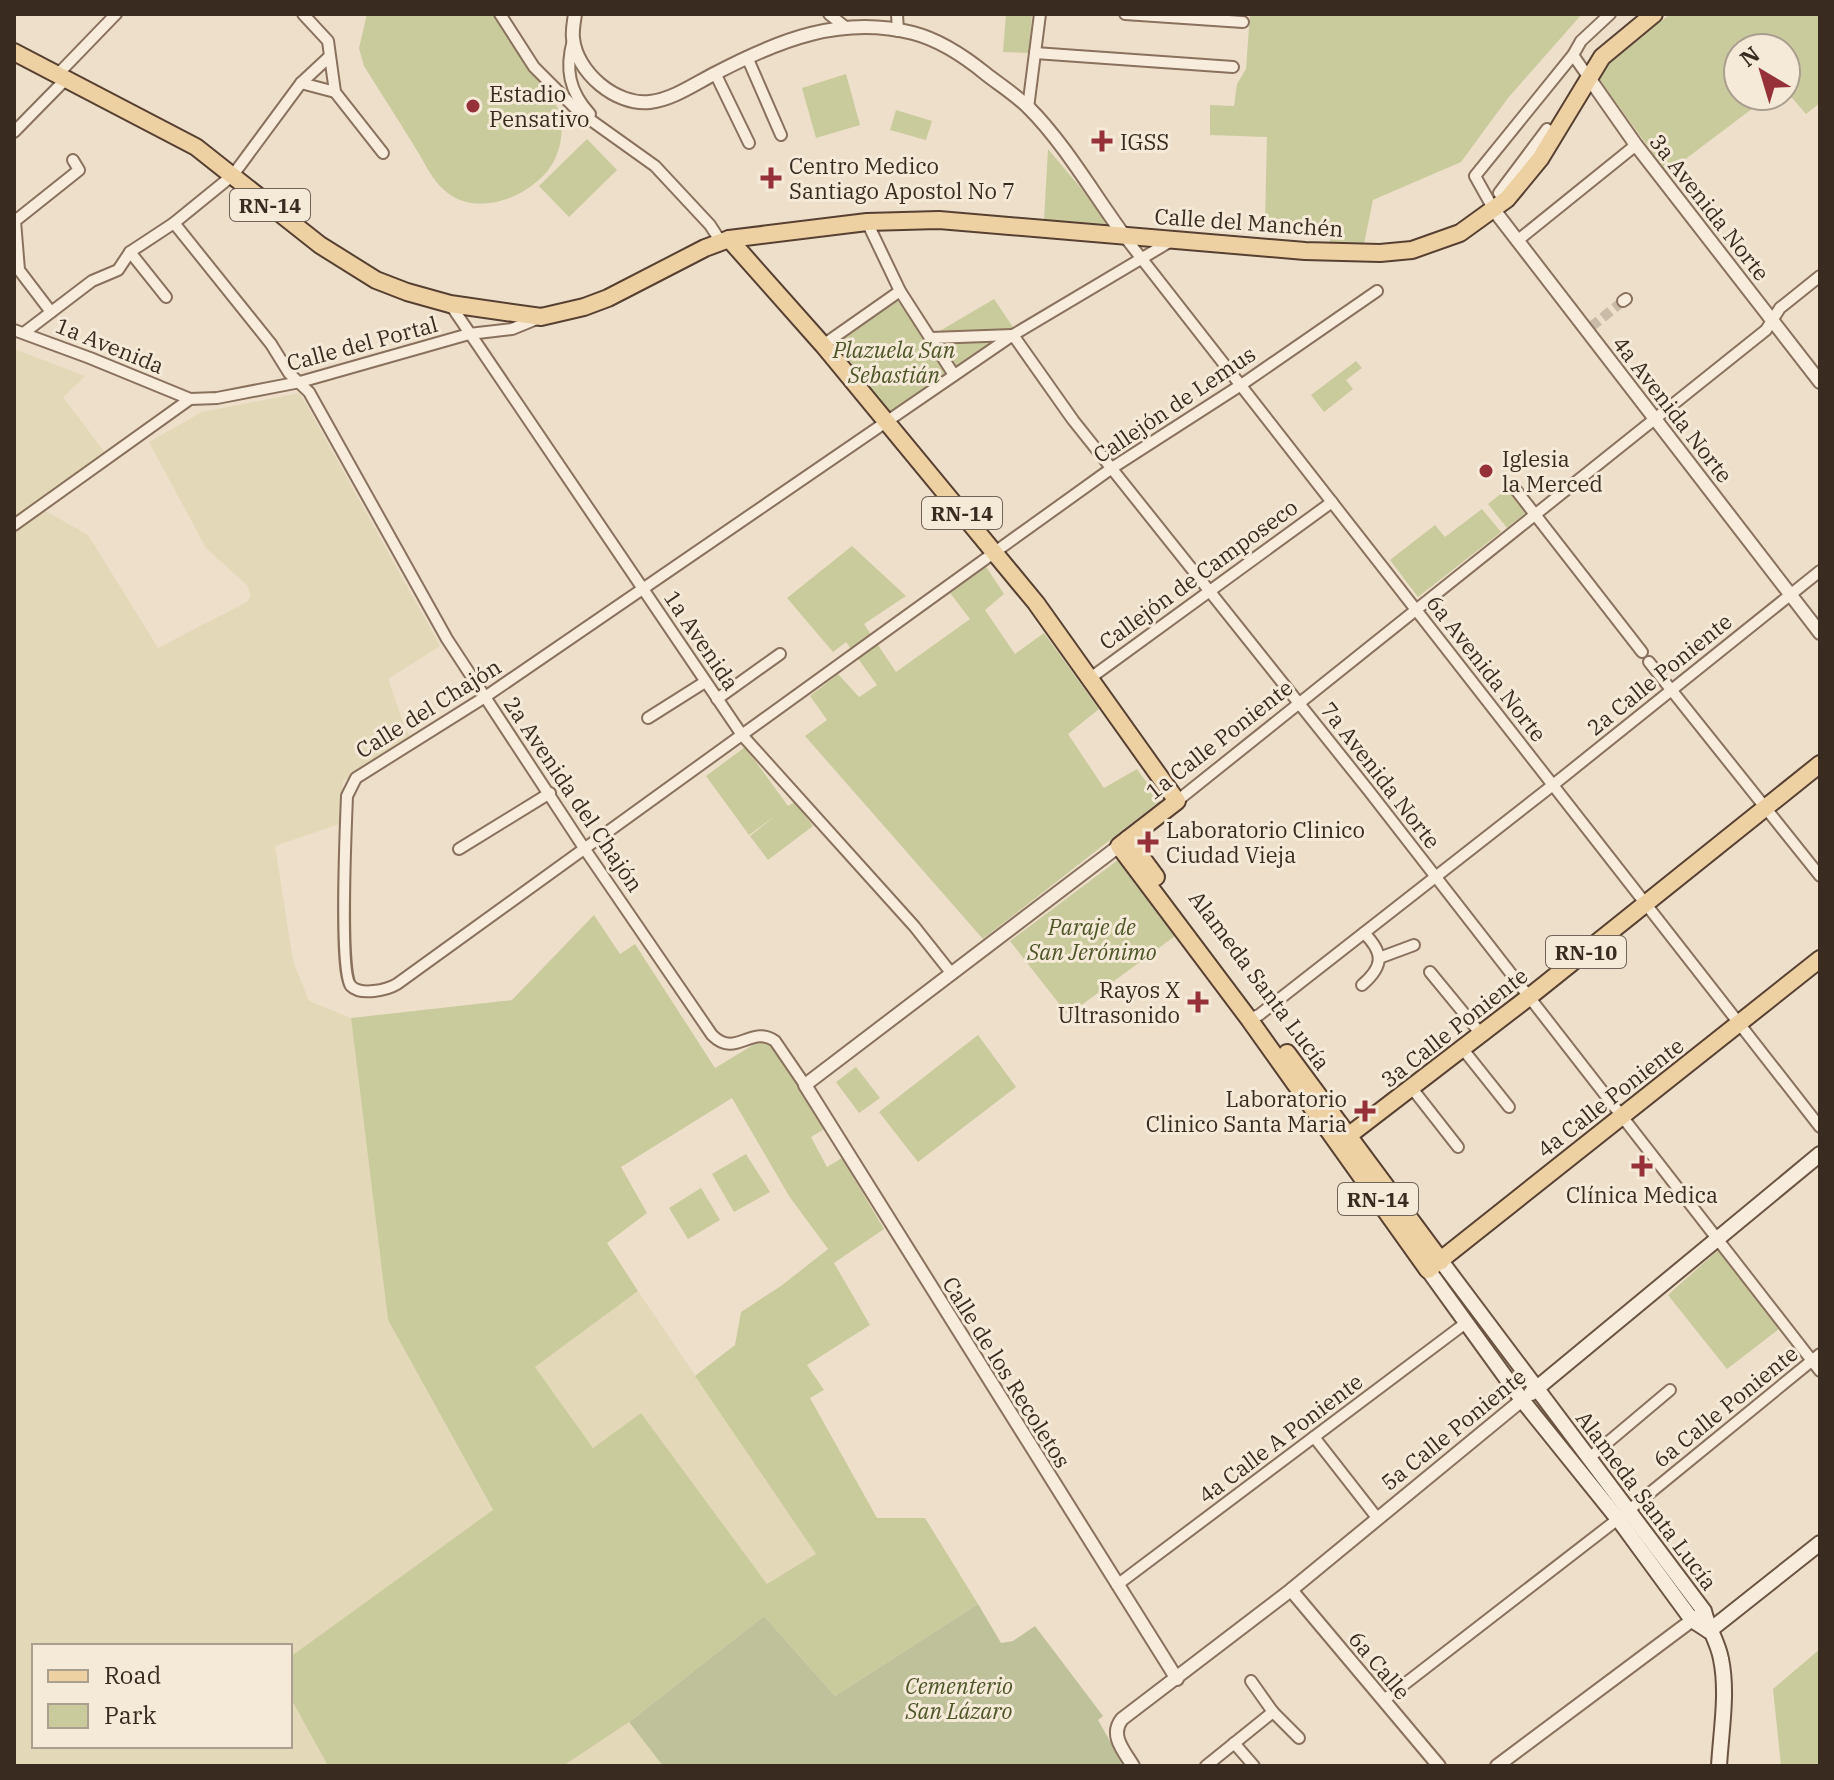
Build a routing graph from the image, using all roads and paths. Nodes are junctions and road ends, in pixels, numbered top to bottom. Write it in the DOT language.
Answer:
graph roads {
  1 [pos="116,14"];
  2 [pos="303,14"];
  3 [pos="500,14"];
  4 [pos="575,14"];
  5 [pos="829,14"];
  6 [pos="897,14"];
  7 [pos="1040,14"];
  8 [pos="1125,14"];
  9 [pos="1610,14"];
  10 [pos="1654,14"];
  11 [pos="1146,15"];
  12 [pos="1243,22"];
  13 [pos="844,26"];
  14 [pos="898,31"];
  15 [pos="573,40"];
  16 [pos="14,52"];
  17 [pos="1035,53"];
  18 [pos="1573,55"];
  19 [pos="329,57"];
  20 [pos="747,57"];
  21 [pos="1233,67"];
  22 [pos="715,73"];
  23 [pos="63,76"];
  24 [pos="1589,78"];
  25 [pos="301,83"];
  26 [pos="335,92"];
  27 [pos="1028,108"];
  28 [pos="1547,129"];
  29 [pos="605,130"];
  30 [pos="14,132"];
  31 [pos="781,135"];
  32 [pos="749,143"];
  33 [pos="1636,145"];
  34 [pos="383,153"];
  35 [pos="73,160"];
  36 [pos="233,175"];
  37 [pos="1497,201"];
  38 [pos="867,222"];
  39 [pos="174,223"];
  40 [pos="1123,234"];
  41 [pos="725,241"];
  42 [pos="1171,241"];
  43 [pos="1517,241"];
  44 [pos="130,252"];
  45 [pos="1143,258"];
  46 [pos="1820,276"];
  47 [pos="900,291"];
  48 [pos="1377,291"];
  49 [pos="166,297"];
  50 [pos="450,304"];
  51 [pos="51,312"];
  52 [pos="541,317"];
  53 [pos="1773,319"];
  54 [pos="19,331"];
  55 [pos="469,334"];
  56 [pos="1013,335"];
  57 [pos="931,338"];
  58 [pos="823,345"];
  59 [pos="954,375"];
  60 [pos="300,382"];
  61 [pos="1820,382"];
  62 [pos="1241,385"];
  63 [pos="190,399"];
  64 [pos="1655,420"];
  65 [pos="888,422"];
  66 [pos="1112,468"];
  67 [pos="1516,490"];
  68 [pos="1332,502"];
  69 [pos="1535,515"];
  70 [pos="14,525"];
  71 [pos="995,552"];
  72 [pos="1820,571"];
  73 [pos="644,589"];
  74 [pos="1210,591"];
  75 [pos="1790,595"];
  76 [pos="1417,610"];
  77 [pos="1820,633"];
  78 [pos="780,654"];
  79 [pos="1089,679"];
  80 [pos="705,682"];
  81 [pos="1672,690"];
  82 [pos="485,697"];
  83 [pos="717,699"];
  84 [pos="1299,704"];
  85 [pos="648,718"];
  86 [pos="742,735"];
  87 [pos="1820,764"];
  88 [pos="1553,785"];
  89 [pos="550,793"];
  90 [pos="1177,801"];
  91 [pos="1765,808"];
  92 [pos="1123,843"];
  93 [pos="584,848"];
  94 [pos="459,849"];
  95 [pos="1820,876"];
  96 [pos="1436,877"];
  97 [pos="1646,904"];
  98 [pos="1364,933"];
  99 [pos="1414,945"];
  100 [pos="1379,958"];
  101 [pos="1820,959"];
  102 [pos="1430,972"];
  103 [pos="952,974"];
  104 [pos="1362,985"];
  105 [pos="1529,997"];
  106 [pos="1254,1017"];
  107 [pos="1739,1023"];
  108 [pos="1481,1034"];
  109 [pos="1462,1048"];
  110 [pos="805,1085"];
  111 [pos="1411,1087"];
  112 [pos="1509,1107"];
  113 [pos="1621,1116"];
  114 [pos="1820,1127"];
  115 [pos="1342,1138"];
  116 [pos="1458,1147"];
  117 [pos="1820,1154"];
  118 [pos="1717,1241"];
  119 [pos="1434,1265"];
  120 [pos="1467,1322"];
  121 [pos="1816,1358"];
  122 [pos="1820,1371"];
  123 [pos="1535,1389"];
  124 [pos="1670,1390"];
  125 [pos="1522,1400"];
  126 [pos="1314,1437"];
  127 [pos="1588,1459"];
  128 [pos="1594,1478"];
  129 [pos="1623,1515"];
  130 [pos="1378,1519"];
  131 [pos="1820,1543"];
  132 [pos="1117,1585"];
  133 [pos="1291,1590"];
  134 [pos="1698,1616"];
  135 [pos="1709,1631"];
  136 [pos="1177,1679"];
  137 [pos="1251,1681"];
  138 [pos="1384,1700"];
  139 [pos="1273,1712"];
  140 [pos="1299,1738"];
  141 [pos="1234,1743"];
  142 [pos="1133,1766"];
  143 [pos="1206,1766"];
  144 [pos="1254,1766"];
  145 [pos="1439,1766"];
  146 [pos="1497,1766"];
  147 [pos="1719,1766"];
  1 -- 23 [label="street"];
  2 -- 19 [label="street"];
  3 -- 29 [label="street"];
  4 -- 15 [label="street"];
  5 -- 13 [label="street"];
  6 -- 14 [label="street"];
  7 -- 17 [label="street"];
  8 -- 11 [label="street"];
  9 -- 18 [label="street"];
  10 -- 24 [label="main road, Calle del Manchén"];
  11 -- 12 [label="street"];
  13 -- 14 [label="street, Calle del Manchén"];
  13 -- 20 [label="street, Calle del Manchén"];
  14 -- 27 [label="street, Calle del Manchén"];
  15 -- 22 [label="street, Calle del Manchén"];
  15 -- 29 [label="street"];
  16 -- 23 [label="main road, RN-14"];
  17 -- 21 [label="street"];
  17 -- 27 [label="street"];
  18 -- 24 [label="street, 3a Avenida Norte"];
  18 -- 37 [label="street"];
  19 -- 25 [label="street"];
  19 -- 26 [label="street"];
  20 -- 22 [label="street, Calle del Manchén"];
  20 -- 31 [label="street"];
  22 -- 32 [label="street"];
  23 -- 30 [label="street"];
  23 -- 36 [label="main road, RN-14"];
  24 -- 33 [label="street, 3a Avenida Norte"];
  24 -- 37 [label="main road, Calle del Manchén"];
  25 -- 26 [label="street"];
  25 -- 36 [label="street"];
  26 -- 34 [label="street"];
  27 -- 40 [label="street, Calle del Manchén"];
  28 -- 37 [label="street"];
  29 -- 41 [label="street"];
  33 -- 43 [label="street"];
  33 -- 53 [label="street, 3a Avenida Norte"];
  35 -- 51 [label="street"];
  36 -- 39 [label="street"];
  36 -- 50 [label="main road, RN-14"];
  37 -- 42 [label="main road, Calle del Manchén"];
  37 -- 43 [label="street, 4a Avenida Norte"];
  38 -- 40 [label="main road"];
  38 -- 41 [label="main road"];
  38 -- 47 [label="street"];
  39 -- 44 [label="street"];
  39 -- 60 [label="street, 2a Avenida del Chajón"];
  40 -- 42 [label="main road, Calle del Manchén"];
  40 -- 45 [label="street, 6a Avenida Norte"];
  41 -- 52 [label="main road, RN-14"];
  41 -- 58 [label="main road, RN-14"];
  42 -- 45 [label="street, Calle del Chajón"];
  43 -- 64 [label="street, 4a Avenida Norte"];
  44 -- 49 [label="street"];
  44 -- 51 [label="street"];
  45 -- 56 [label="street, Calle del Chajón"];
  45 -- 62 [label="street, 6a Avenida Norte"];
  46 -- 53 [label="street, 1a Calle Poniente"];
  47 -- 57 [label="street"];
  47 -- 58 [label="street"];
  48 -- 62 [label="street, Callejón de Lemus"];
  50 -- 52 [label="main road, RN-14"];
  50 -- 55 [label="street, 1a Avenida"];
  51 -- 54 [label="street"];
  52 -- 55 [label="street, Calle del Portal"];
  53 -- 61 [label="street, 3a Avenida Norte"];
  53 -- 64 [label="street, 1a Calle Poniente"];
  54 -- 63 [label="street, 1a Avenida"];
  55 -- 60 [label="street, Calle del Portal"];
  55 -- 73 [label="street, 1a Avenida"];
  56 -- 57 [label="street"];
  56 -- 59 [label="street, Calle del Chajón"];
  56 -- 66 [label="street, 7a Avenida Norte"];
  57 -- 59 [label="street"];
  58 -- 65 [label="main road, RN-14"];
  59 -- 65 [label="street, Calle del Chajón"];
  60 -- 63 [label="street, Calle del Portal"];
  60 -- 82 [label="street, 2a Avenida del Chajón"];
  62 -- 66 [label="street, Callejón de Lemus"];
  62 -- 68 [label="street, 6a Avenida Norte"];
  63 -- 70 [label="street"];
  64 -- 69 [label="street, 1a Calle Poniente"];
  64 -- 75 [label="street, 4a Avenida Norte"];
  65 -- 71 [label="main road, RN-14"];
  65 -- 73 [label="street, Calle del Chajón"];
  66 -- 71 [label="street, Callejón de Lemus"];
  66 -- 74 [label="street, 7a Avenida Norte"];
  67 -- 69 [label="street"];
  68 -- 74 [label="street, Callejón de Camposeco"];
  68 -- 76 [label="street, 6a Avenida Norte"];
  69 -- 76 [label="street, 1a Calle Poniente"];
  69 -- 81 [label="street"];
  71 -- 79 [label="main road, RN-14"];
  71 -- 86 [label="street, Callejón de Lemus"];
  72 -- 75 [label="street, 2a Calle Poniente"];
  73 -- 80 [label="street, 1a Avenida"];
  73 -- 82 [label="street, Calle del Chajón"];
  74 -- 79 [label="street, Callejón de Camposeco"];
  74 -- 84 [label="street, 7a Avenida Norte"];
  75 -- 77 [label="street, 4a Avenida Norte"];
  75 -- 81 [label="street, 2a Calle Poniente"];
  76 -- 84 [label="street, 1a Calle Poniente"];
  76 -- 88 [label="street, 6a Avenida Norte"];
  78 -- 83 [label="street"];
  79 -- 90 [label="main road, RN-14"];
  80 -- 83 [label="street, 1a Avenida"];
  80 -- 85 [label="street"];
  81 -- 88 [label="street, 2a Calle Poniente"];
  81 -- 91 [label="street"];
  82 -- 89 [label="street, 2a Avenida del Chajón"];
  82 -- 93 [label="street, Calle del Chajón"];
  83 -- 86 [label="street, 1a Avenida"];
  84 -- 90 [label="street, 1a Calle Poniente"];
  84 -- 96 [label="street, 7a Avenida Norte"];
  86 -- 93 [label="street, Callejón de Lemus"];
  86 -- 103 [label="street, 1a Avenida"];
  87 -- 91 [label="main road, 3a Calle Poniente / RN-10"];
  88 -- 96 [label="street, 2a Calle Poniente"];
  88 -- 97 [label="street, 6a Avenida Norte"];
  89 -- 93 [label="street, 2a Avenida del Chajón"];
  89 -- 94 [label="street"];
  90 -- 92 [label="main road, 1a Calle Poniente"];
  91 -- 95 [label="street"];
  91 -- 97 [label="main road, 3a Calle Poniente / RN-10"];
  92 -- 103 [label="street, 1a Calle Poniente"];
  92 -- 106 [label="main road, Alameda Santa Lucía / RN-14"];
  93 -- 110 [label="street, 2a Avenida del Chajón"];
  96 -- 98 [label="street, 2a Calle Poniente"];
  96 -- 105 [label="street, 7a Avenida Norte"];
  97 -- 105 [label="main road, 3a Calle Poniente / RN-10"];
  97 -- 107 [label="street, 6a Avenida Norte"];
  98 -- 100 [label="street"];
  98 -- 106 [label="street, 2a Calle Poniente"];
  99 -- 100 [label="street"];
  100 -- 104 [label="street"];
  101 -- 107 [label="main road, 4a Calle Poniente"];
  102 -- 108 [label="street"];
  103 -- 110 [label="street, 1a Calle Poniente"];
  105 -- 108 [label="main road, 3a Calle Poniente / RN-10"];
  105 -- 113 [label="street, 7a Avenida Norte"];
  106 -- 115 [label="main road, Alameda Santa Lucía / RN-14"];
  107 -- 113 [label="main road, 4a Calle Poniente"];
  107 -- 114 [label="street, 6a Avenida Norte"];
  108 -- 109 [label="main road, 3a Calle Poniente / RN-10"];
  109 -- 111 [label="main road, 3a Calle Poniente / RN-10"];
  109 -- 112 [label="street"];
  110 -- 132 [label="street, Calle de los Recoletos"];
  111 -- 115 [label="main road, 3a Calle Poniente / RN-10"];
  111 -- 116 [label="street"];
  113 -- 118 [label="street, 7a Avenida Norte"];
  113 -- 119 [label="main road, 4a Calle Poniente"];
  115 -- 119 [label="main road, Alameda Santa Lucía / RN-14"];
  117 -- 118 [label="main road, 5a Calle Poniente"];
  118 -- 121 [label="street, 7a Avenida Norte"];
  118 -- 123 [label="main road, 5a Calle Poniente"];
  119 -- 120 [label="main road, Alameda Santa Lucía / RN-14"];
  119 -- 123 [label="main road, Alameda Santa Lucía / RN-14"];
  120 -- 125 [label="main road, Alameda Santa Lucía / RN-14"];
  120 -- 126 [label="street, 4a Calle A Poniente"];
  121 -- 122 [label="street, 7a Avenida Norte"];
  121 -- 129 [label="street, 6a Calle Poniente"];
  123 -- 125 [label="main road, 5a Calle Poniente"];
  123 -- 127 [label="main road, Alameda Santa Lucía / RN-14"];
  124 -- 127 [label="street"];
  125 -- 128 [label="main road, Alameda Santa Lucía / RN-14"];
  125 -- 130 [label="street, 5a Calle Poniente"];
  126 -- 130 [label="street"];
  126 -- 132 [label="street, 4a Calle A Poniente"];
  127 -- 128 [label="main road, Alameda Santa Lucía / RN-14"];
  128 -- 129 [label="main road, Alameda Santa Lucía / RN-14"];
  129 -- 134 [label="main road, Alameda Santa Lucía / RN-14"];
  129 -- 138 [label="street, 6a Calle Poniente"];
  130 -- 133 [label="street, 5a Calle Poniente"];
  131 -- 135 [label="main road"];
  132 -- 136 [label="street, Calle de los Recoletos"];
  133 -- 136 [label="street, 5a Calle Poniente"];
  133 -- 138 [label="street, 6a Calle"];
  134 -- 135 [label="main road, Alameda Santa Lucía / RN-14"];
  134 -- 146 [label="street"];
  135 -- 147 [label="main road, RN-14"];
  136 -- 142 [label="street, 5a Calle Poniente"];
  137 -- 139 [label="street"];
  138 -- 145 [label="street, 6a Calle"];
  139 -- 140 [label="street"];
  139 -- 141 [label="street"];
  141 -- 143 [label="street"];
  141 -- 144 [label="street"];
}
